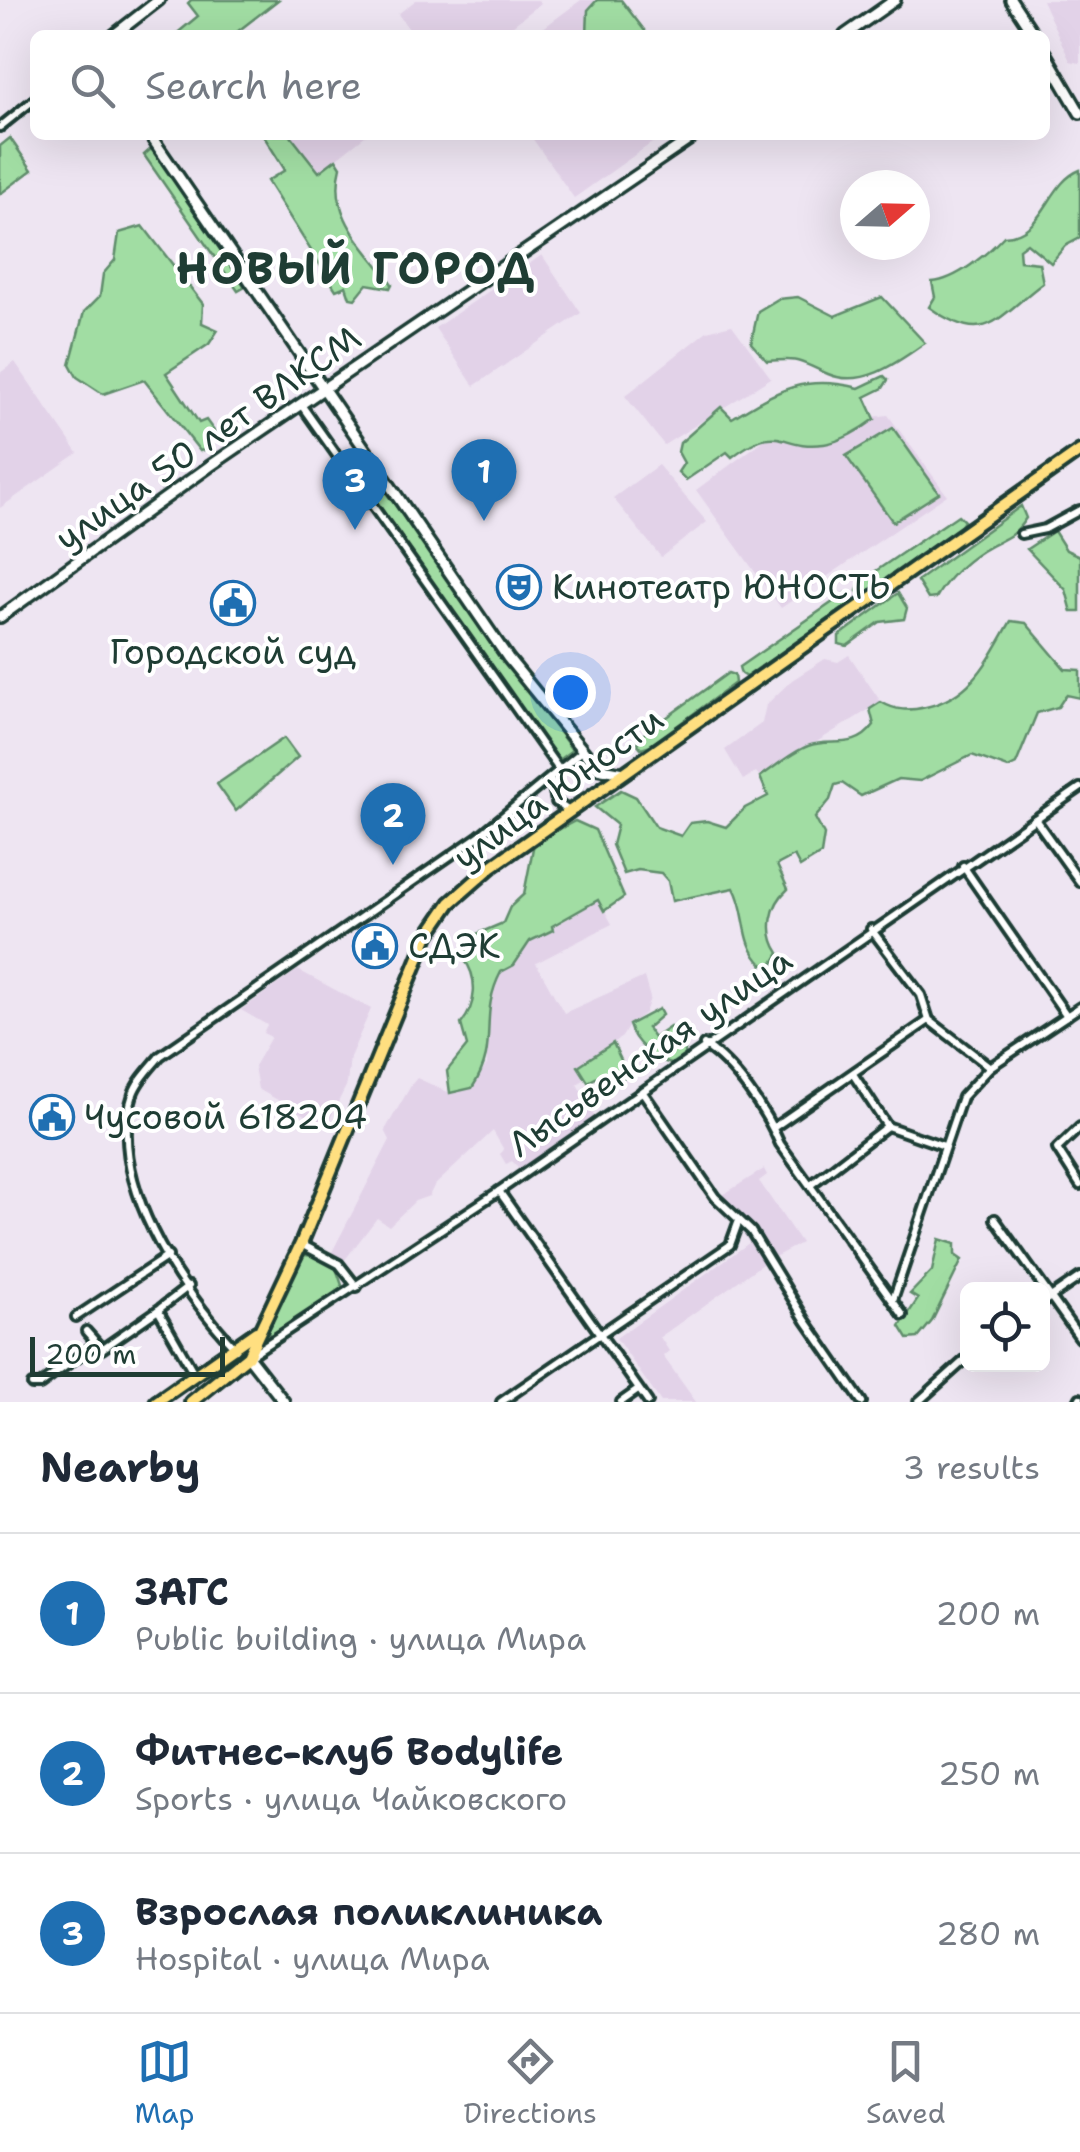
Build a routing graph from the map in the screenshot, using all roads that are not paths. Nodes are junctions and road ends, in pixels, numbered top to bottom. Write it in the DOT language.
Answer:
graph roads {
  1 [pos="159,0"];
  2 [pos="894,0"];
  3 [pos="1010,0"];
  4 [pos="120,30"];
  5 [pos="852,30"];
  6 [pos="1031,30"];
  7 [pos="1050,61"];
  8 [pos="30,102"];
  9 [pos="1080,112"];
  10 [pos="0,127"];
  11 [pos="153,140"];
  12 [pos="689,140"];
  13 [pos="322,392"];
  14 [pos="302,406"];
  15 [pos="1079,452"];
  16 [pos="1080,510"];
  17 [pos="1021,534"];
  18 [pos="0,617"];
  19 [pos="580,752"];
  20 [pos="558,768"];
  21 [pos="624,773"];
  22 [pos="552,780"];
  23 [pos="1080,788"];
  24 [pos="570,811"];
  25 [pos="1036,819"];
  26 [pos="963,866"];
  27 [pos="1080,882"];
  28 [pos="871,930"];
  29 [pos="1080,1007"];
  30 [pos="1067,1016"];
  31 [pos="929,1020"];
  32 [pos="704,1045"];
  33 [pos="990,1067"];
  34 [pos="853,1074"];
  35 [pos="642,1091"];
  36 [pos="887,1126"];
  37 [pos="1080,1127"];
  38 [pos="773,1128"];
  39 [pos="944,1146"];
  40 [pos="812,1184"];
  41 [pos="1080,1185"];
  42 [pos="499,1191"];
  43 [pos="995,1219"];
  44 [pos="738,1224"];
  45 [pos="301,1244"];
  46 [pos="168,1256"];
  47 [pos="1080,1277"];
  48 [pos="189,1286"];
  49 [pos="357,1287"];
  50 [pos="1052,1296"];
  51 [pos="893,1300"];
  52 [pos="158,1310"];
  53 [pos="903,1316"];
  54 [pos="76,1317"];
  55 [pos="260,1327"];
  56 [pos="86,1332"];
  57 [pos="600,1335"];
  58 [pos="1080,1338"];
  59 [pos="277,1340"];
  60 [pos="96,1344"];
  61 [pos="236,1349"];
  62 [pos="248,1356"];
  63 [pos="960,1364"];
  64 [pos="195,1376"];
  65 [pos="32,1385"];
  66 [pos="638,1390"];
  67 [pos="156,1402"];
  68 [pos="191,1402"];
  69 [pos="284,1402"];
  70 [pos="501,1402"];
  71 [pos="622,1402"];
  72 [pos="648,1402"];
  73 [pos="862,1402"];
  74 [pos="918,1402"];
  1 -- 4 [label="street"];
  2 -- 5 [label="street"];
  3 -- 6 [label="street"];
  7 -- 9 [label="street"];
  8 -- 10 [label="street"];
  11 -- 13 [label="street"];
  12 -- 13 [label="street, улица 50 лет ВЛКСМ"];
  13 -- 14 [label="street, улица 50 лет ВЛКСМ"];
  13 -- 19 [label="street"];
  14 -- 18 [label="street, улица 50 лет ВЛКСМ"];
  14 -- 20 [label="street"];
  15 -- 21 [label="main road, улица Юности"];
  16 -- 17 [label="street"];
  19 -- 20 [label="street"];
  19 -- 21 [label="street"];
  20 -- 22 [label="street"];
  21 -- 24 [label="main road, улица Юности"];
  22 -- 24 [label="street"];
  22 -- 46 [label="street"];
  23 -- 25 [label="street, Лысьвенская улица"];
  24 -- 45 [label="main road, улица Юности"];
  25 -- 26 [label="street, Лысьвенская улица"];
  25 -- 27 [label="street"];
  26 -- 28 [label="street, Лысьвенская улица"];
  26 -- 30 [label="street"];
  28 -- 31 [label="street"];
  28 -- 32 [label="street, Лысьвенская улица"];
  29 -- 30 [label="street"];
  30 -- 33 [label="street"];
  31 -- 33 [label="street"];
  31 -- 34 [label="street"];
  32 -- 35 [label="street, Лысьвенская улица"];
  32 -- 38 [label="street"];
  33 -- 39 [label="street"];
  34 -- 36 [label="street"];
  34 -- 38 [label="street"];
  35 -- 42 [label="street, Лысьвенская улица"];
  35 -- 44 [label="street"];
  36 -- 39 [label="street"];
  36 -- 40 [label="street"];
  37 -- 41 [label="street"];
  38 -- 40 [label="street"];
  39 -- 51 [label="street"];
  40 -- 51 [label="street"];
  42 -- 49 [label="street, Лысьвенская улица"];
  42 -- 57 [label="street"];
  43 -- 50 [label="street"];
  44 -- 57 [label="street"];
  44 -- 73 [label="street"];
  45 -- 49 [label="street"];
  45 -- 55 [label="main road, улица Юности"];
  46 -- 48 [label="street"];
  46 -- 54 [label="street"];
  47 -- 50 [label="street"];
  48 -- 52 [label="street"];
  48 -- 61 [label="street"];
  49 -- 59 [label="street, Лысьвенская улица"];
  50 -- 58 [label="street"];
  51 -- 53 [label="street"];
  52 -- 60 [label="street"];
  52 -- 64 [label="street"];
  55 -- 59 [label="street"];
  55 -- 61 [label="main road"];
  55 -- 62 [label="main road, Лысьвенская улица"];
  56 -- 60 [label="street"];
  57 -- 66 [label="street"];
  57 -- 70 [label="street"];
  59 -- 62 [label="street, Лысьвенская улица"];
  60 -- 65 [label="street"];
  61 -- 62 [label="main road"];
  61 -- 64 [label="main road"];
  62 -- 68 [label="main road, Лысьвенская улица"];
  62 -- 69 [label="street"];
  63 -- 74 [label="street"];
  64 -- 67 [label="main road"];
  66 -- 71 [label="street"];
  66 -- 72 [label="street"];
}
